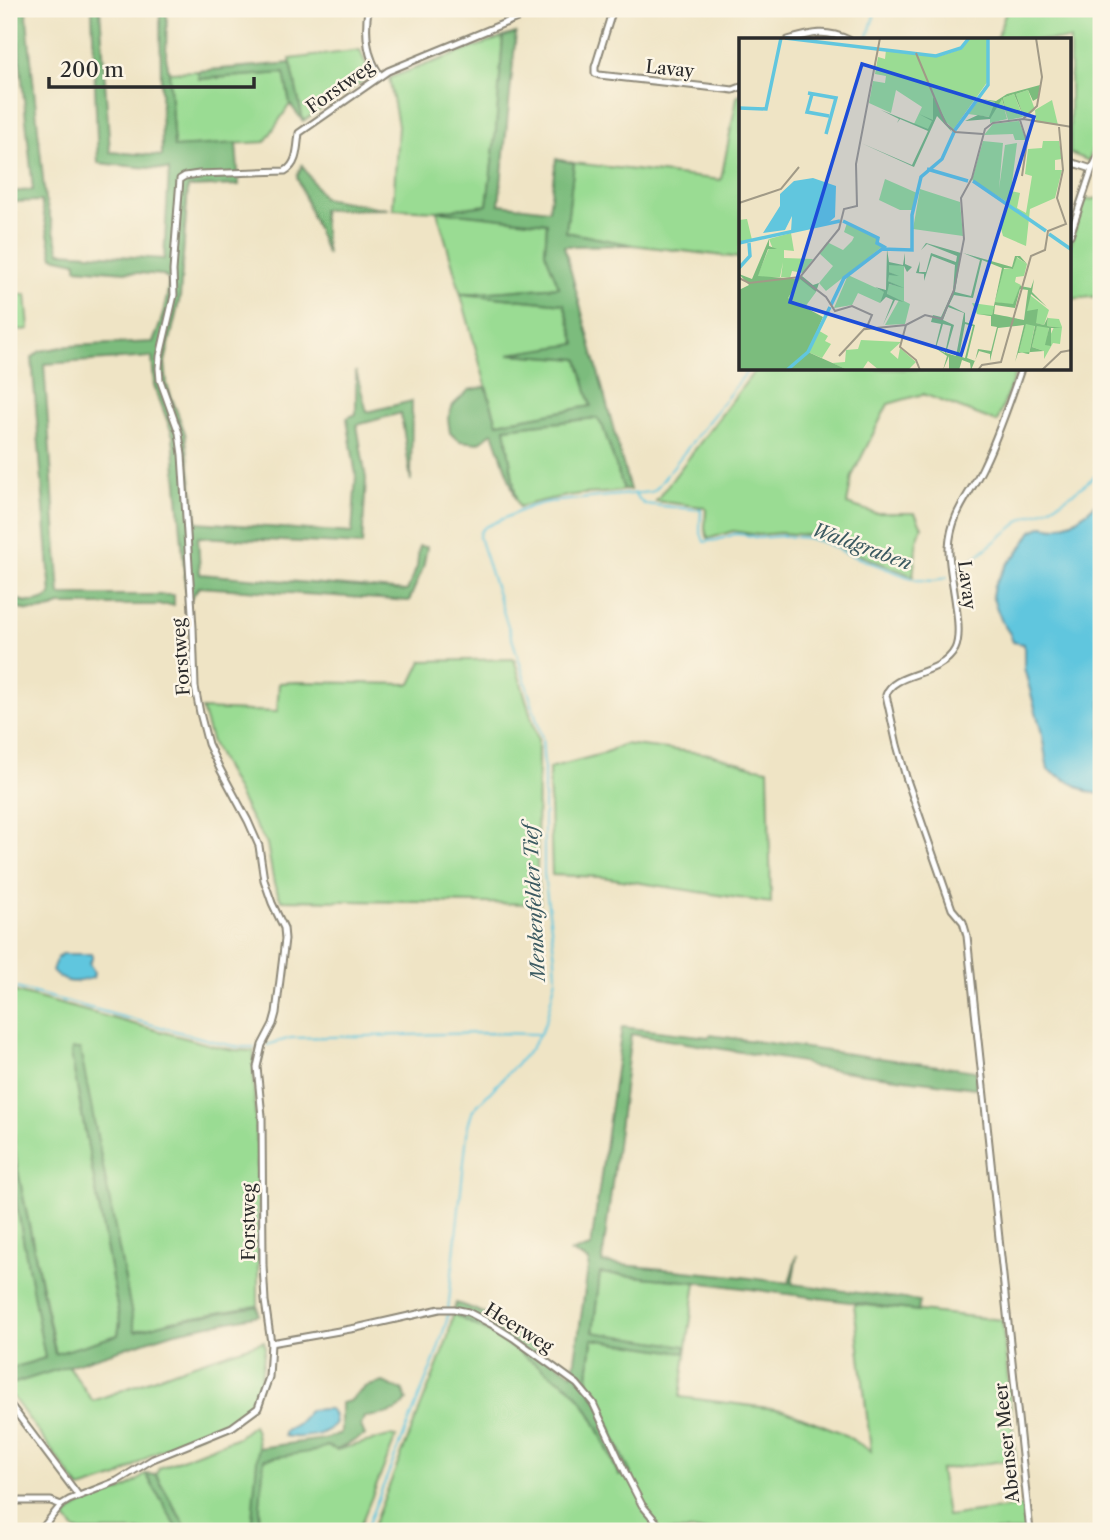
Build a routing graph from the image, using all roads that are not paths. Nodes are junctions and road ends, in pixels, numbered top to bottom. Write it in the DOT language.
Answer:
graph roads {
  1 [pos="368,9"];
  2 [pos="539,9"];
  3 [pos="613,9"];
  4 [pos="796,38"];
  5 [pos="843,38"];
  6 [pos="380,75"];
  7 [pos="739,88"];
  8 [pos="1101,151"];
  9 [pos="1072,163"];
  10 [pos="1092,169"];
  11 [pos="1072,229"];
  12 [pos="1020,371"];
  13 [pos="271,1343"];
  14 [pos="1011,1351"];
  15 [pos="9,1403"];
  16 [pos="78,1495"];
  17 [pos="9,1501"];
  18 [pos="61,1506"];
  19 [pos="40,1531"];
  20 [pos="664,1531"];
  21 [pos="1030,1531"];
  1 -- 6 [label="street"];
  2 -- 6 [label="street, Forstweg"];
  3 -- 7 [label="street, Lavay"];
  4 -- 5 [label="street"];
  6 -- 13 [label="street, Forstweg"];
  8 -- 10 [label="street"];
  9 -- 10 [label="street"];
  10 -- 11 [label="street"];
  12 -- 14 [label="street, Lavay"];
  13 -- 16 [label="street, Forstweg"];
  13 -- 20 [label="street, Heerweg"];
  14 -- 21 [label="street, Abenser Meer"];
  15 -- 16 [label="street"];
  16 -- 18 [label="street, Forstweg"];
  17 -- 18 [label="street"];
  18 -- 19 [label="street, Forstweg"];
}
